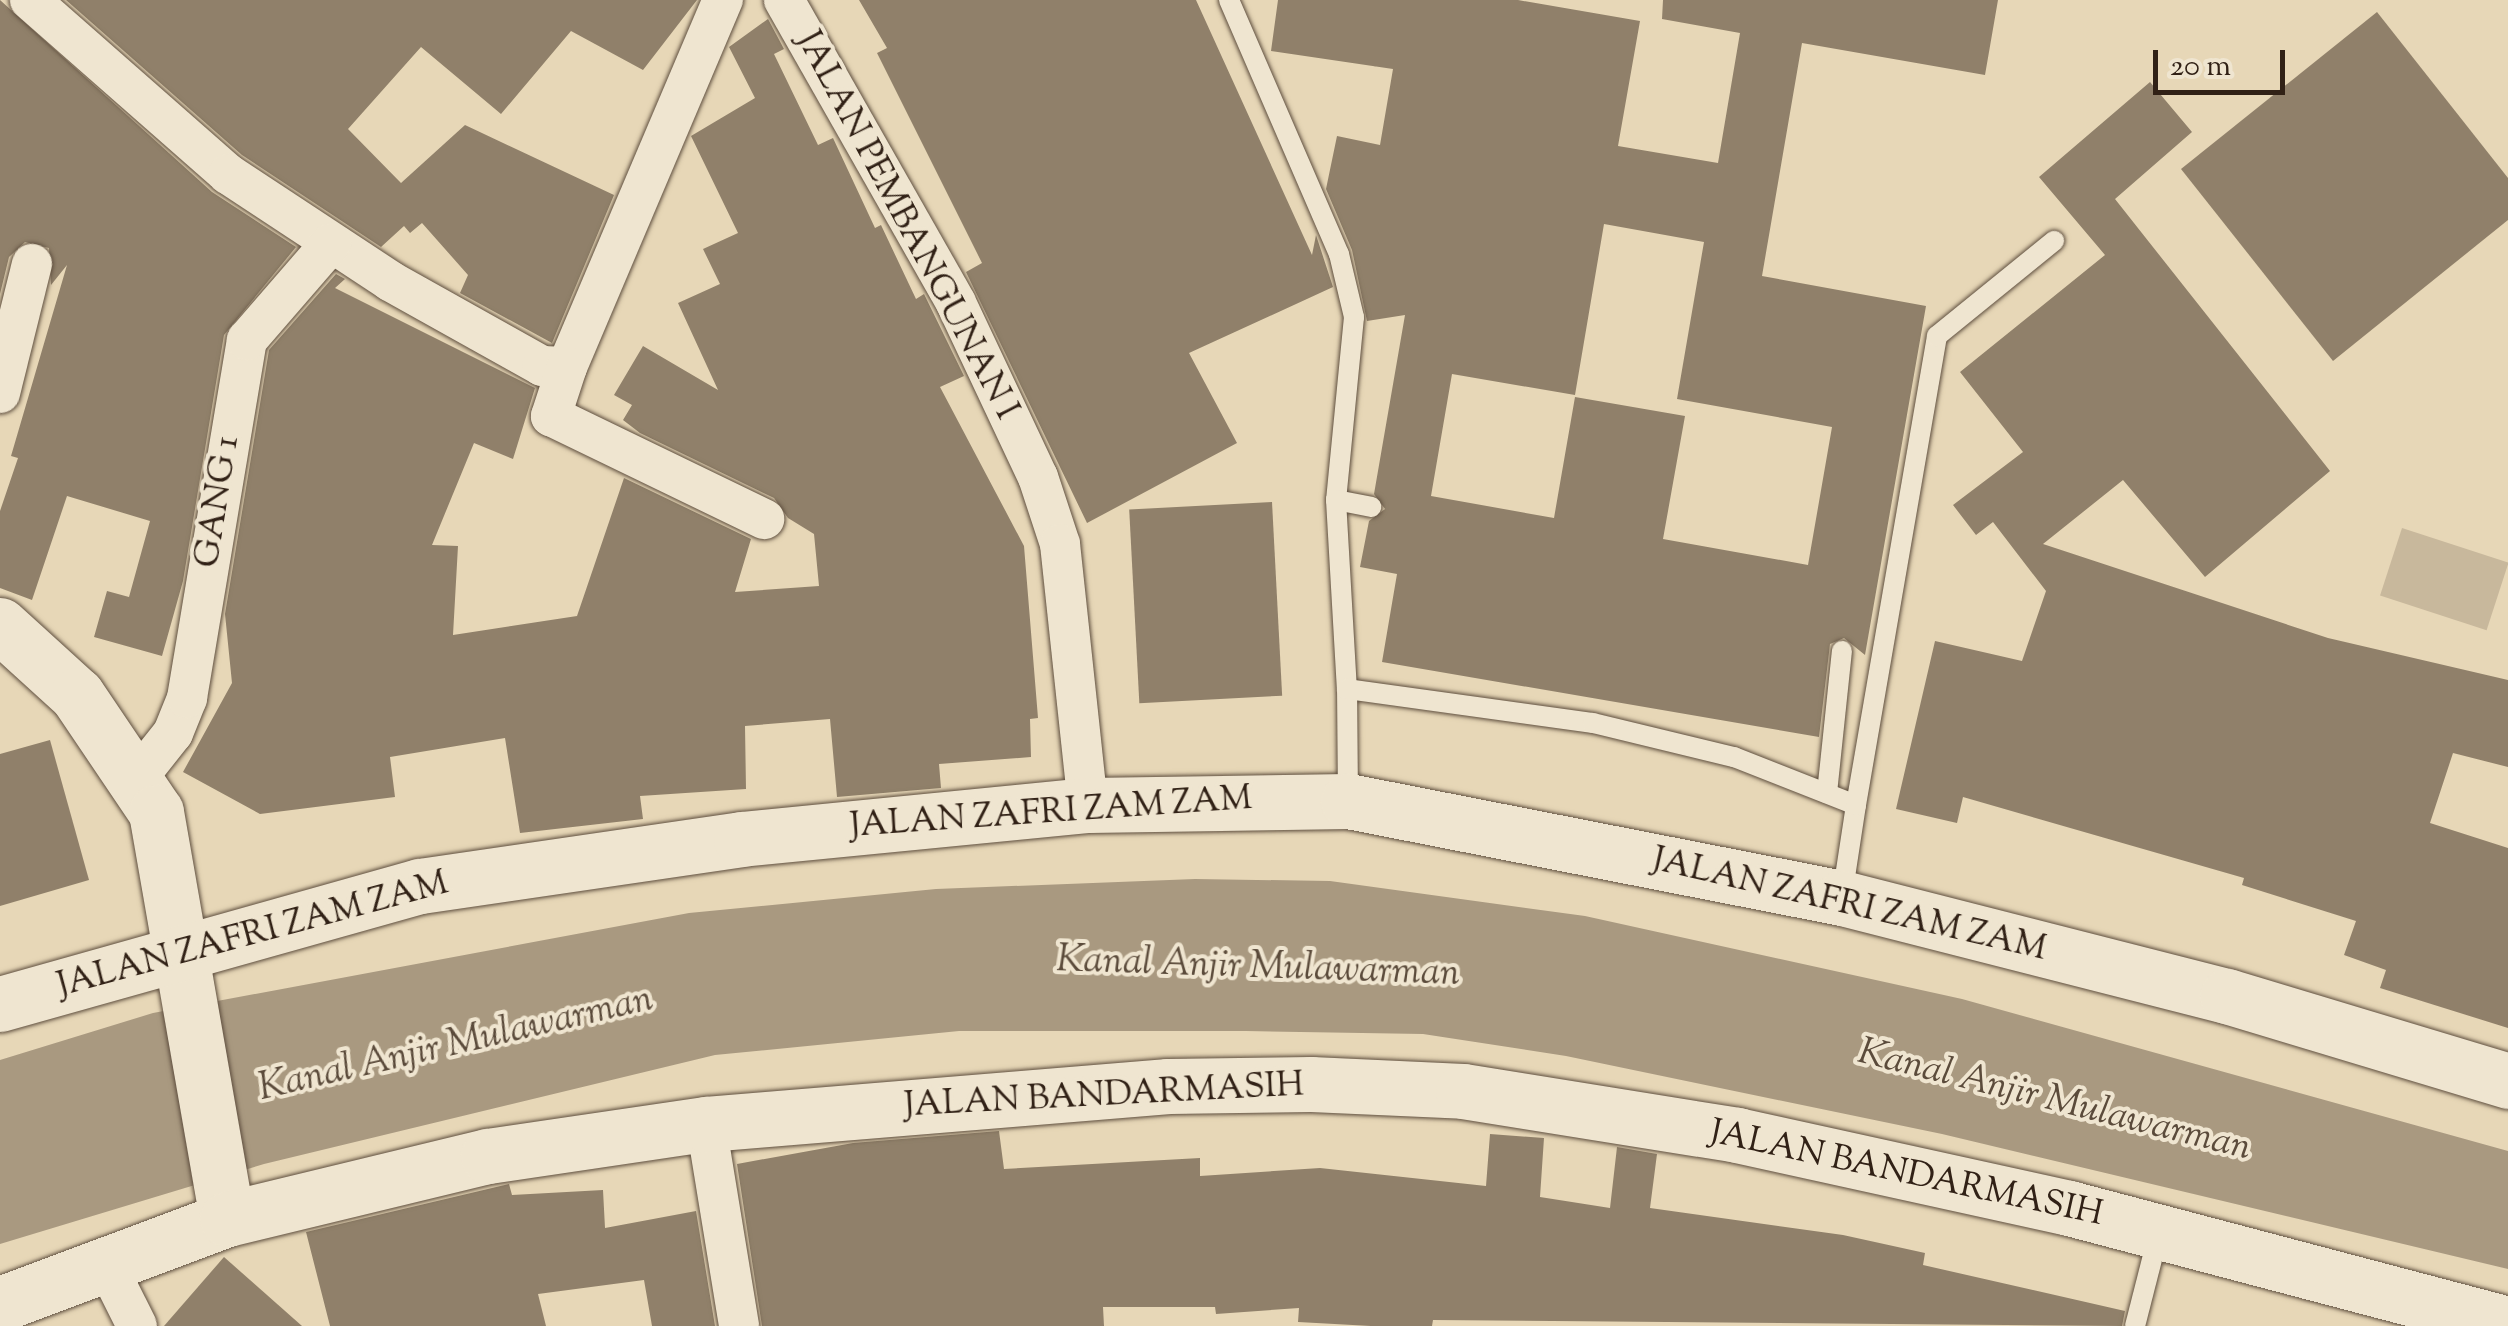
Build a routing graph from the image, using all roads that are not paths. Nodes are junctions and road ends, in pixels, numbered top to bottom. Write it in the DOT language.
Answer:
graph roads {
  1 [pos="30,0"];
  2 [pos="724,0"];
  3 [pos="784,0"];
  4 [pos="1228,0"];
  5 [pos="2054,241"];
  6 [pos="330,243"];
  7 [pos="32,264"];
  8 [pos="567,367"];
  9 [pos="0,393"];
  10 [pos="1336,500"];
  11 [pos="1371,507"];
  12 [pos="764,519"];
  13 [pos="0,626"];
  14 [pos="1842,650"];
  15 [pos="1346,690"];
  16 [pos="138,778"];
  17 [pos="1827,793"];
  18 [pos="1348,801"];
  19 [pos="1088,804"];
  20 [pos="1856,805"];
  21 [pos="1842,898"];
  22 [pos="181,969"];
  23 [pos="0,1004"];
  24 [pos="2508,1080"];
  25 [pos="706,1124"];
  26 [pos="224,1205"];
  27 [pos="2159,1232"];
  28 [pos="106,1264"];
  29 [pos="0,1304"];
  30 [pos="2508,1324"];
  31 [pos="137,1326"];
  32 [pos="739,1326"];
  33 [pos="2136,1326"];
  1 -- 6 [label="street"];
  2 -- 8 [label="street"];
  3 -- 19 [label="street, JALAN PEMBANGUNAN I"];
  4 -- 10 [label="lane"];
  5 -- 20 [label="lane"];
  6 -- 8 [label="street"];
  6 -- 16 [label="street, GANG 1"];
  7 -- 9 [label="street"];
  8 -- 12 [label="street"];
  10 -- 11 [label="lane"];
  10 -- 15 [label="lane"];
  13 -- 16 [label="street"];
  14 -- 17 [label="lane"];
  15 -- 17 [label="lane"];
  15 -- 18 [label="lane"];
  16 -- 22 [label="street"];
  17 -- 20 [label="lane"];
  18 -- 19 [label="street, JALAN ZAFRI ZAM ZAM"];
  18 -- 21 [label="street, JALAN ZAFRI ZAM ZAM"];
  19 -- 22 [label="street, JALAN ZAFRI ZAM ZAM"];
  20 -- 21 [label="lane"];
  21 -- 24 [label="street, JALAN ZAFRI ZAM ZAM"];
  22 -- 23 [label="street, JALAN ZAFRI ZAM ZAM"];
  22 -- 26 [label="street"];
  25 -- 26 [label="street, JALAN BANDARMASIH"];
  25 -- 27 [label="street, JALAN BANDARMASIH"];
  25 -- 32 [label="street"];
  26 -- 28 [label="street, JALAN BANDARMASIH"];
  27 -- 30 [label="street, JALAN BANDARMASIH"];
  27 -- 33 [label="lane"];
  28 -- 29 [label="street, JALAN BANDARMASIH"];
  28 -- 31 [label="street"];
}
